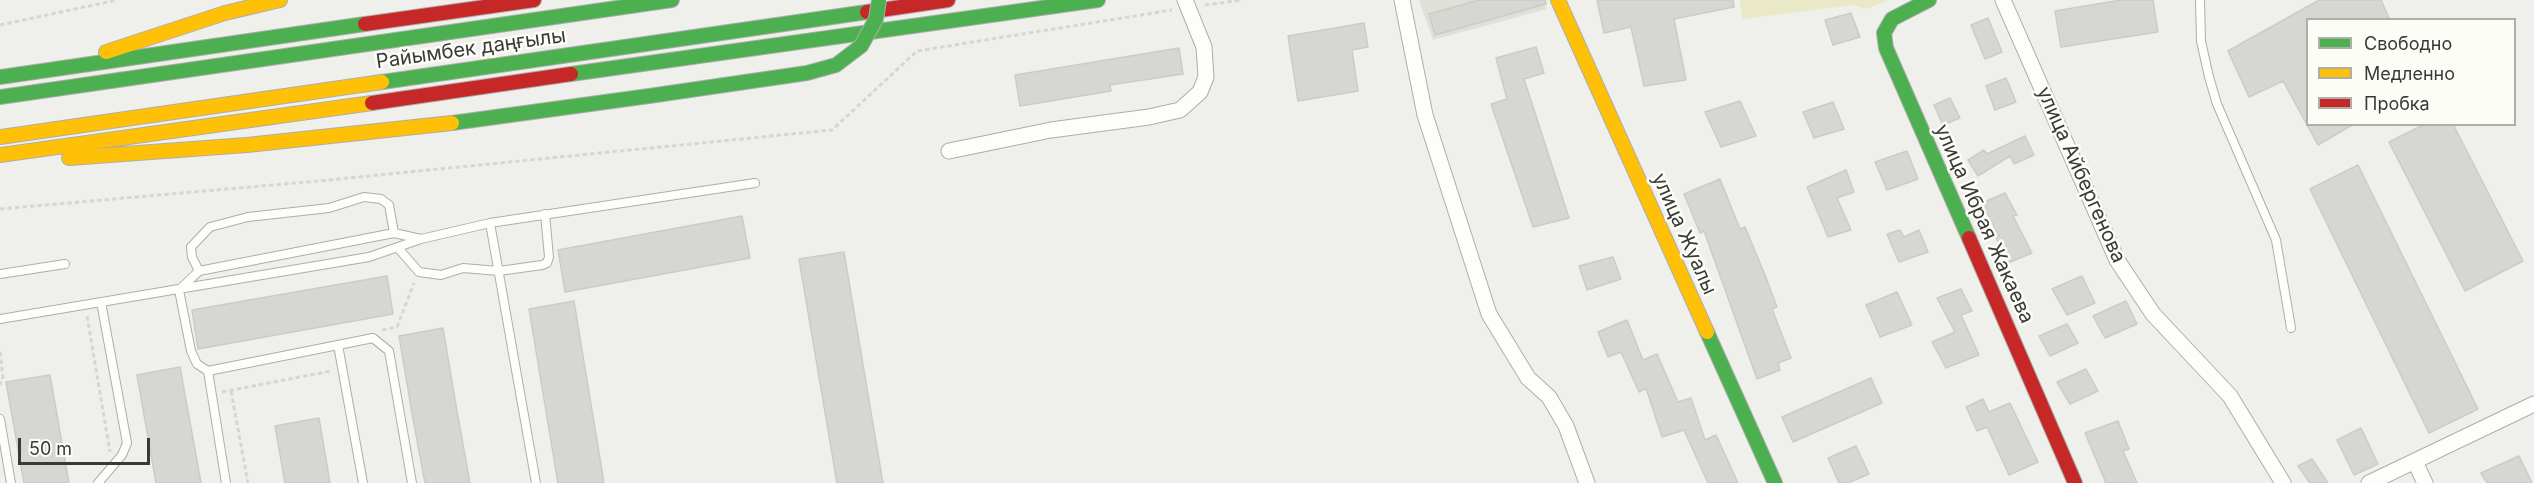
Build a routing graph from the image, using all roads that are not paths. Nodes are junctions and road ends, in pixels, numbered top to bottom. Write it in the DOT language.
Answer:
graph roads {
  1 [pos="280,0"];
  2 [pos="534,0"];
  3 [pos="672,0"];
  4 [pos="879,0"];
  5 [pos="948,0"];
  6 [pos="1098,0"];
  7 [pos="1402,0"];
  8 [pos="1558,0"];
  9 [pos="1929,0"];
  10 [pos="2003,0"];
  11 [pos="2200,0"];
  12 [pos="1186,4"];
  13 [pos="51,69"];
  14 [pos="0,77"];
  15 [pos="0,97"];
  16 [pos="0,137"];
  17 [pos="949,151"];
  18 [pos="0,155"];
  19 [pos="0,163"];
  20 [pos="755,183"];
  21 [pos="545,214"];
  22 [pos="490,223"];
  23 [pos="393,232"];
  24 [pos="421,239"];
  25 [pos="398,248"];
  26 [pos="65,264"];
  27 [pos="199,271"];
  28 [pos="499,271"];
  29 [pos="0,274"];
  30 [pos="179,290"];
  31 [pos="101,302"];
  32 [pos="0,319"];
  33 [pos="2291,328"];
  34 [pos="338,345"];
  35 [pos="208,371"];
  36 [pos="2534,404"];
  37 [pos="0,419"];
  38 [pos="2415,462"];
  39 [pos="11,483"];
  40 [pos="98,483"];
  41 [pos="226,483"];
  42 [pos="363,483"];
  43 [pos="412,483"];
  44 [pos="536,483"];
  45 [pos="1587,483"];
  46 [pos="1775,483"];
  47 [pos="2075,483"];
  48 [pos="2283,483"];
  49 [pos="2369,483"];
  50 [pos="2425,483"];
  1 -- 13 [label="main road"];
  2 -- 13 [label="main road"];
  3 -- 15 [label="main road, Райымбек даңғылы"];
  4 -- 19 [label="main road, bridge"];
  5 -- 16 [label="main road, Райымбек даңғылы"];
  6 -- 18 [label="main road"];
  7 -- 45 [label="street"];
  8 -- 46 [label="main road, улица Жуалы"];
  9 -- 47 [label="main road, улица Ибрая Жакаева"];
  10 -- 48 [label="street, улица Айбергенова"];
  11 -- 33 [label="lane"];
  12 -- 17 [label="street"];
  13 -- 14 [label="main road"];
  20 -- 21 [label="lane"];
  21 -- 22 [label="lane"];
  21 -- 28 [label="lane"];
  22 -- 24 [label="lane"];
  22 -- 28 [label="lane"];
  23 -- 24 [label="lane"];
  23 -- 27 [label="lane"];
  23 -- 27 [label="lane"];
  24 -- 25 [label="lane"];
  25 -- 28 [label="lane"];
  25 -- 30 [label="lane"];
  26 -- 29 [label="lane"];
  27 -- 30 [label="lane"];
  28 -- 44 [label="lane"];
  30 -- 31 [label="lane"];
  30 -- 35 [label="lane"];
  31 -- 32 [label="lane"];
  31 -- 40 [label="lane"];
  34 -- 35 [label="lane"];
  34 -- 42 [label="lane"];
  34 -- 43 [label="lane"];
  35 -- 41 [label="lane"];
  36 -- 38 [label="street"];
  37 -- 39 [label="lane"];
  38 -- 49 [label="street"];
  38 -- 50 [label="street"];
}
